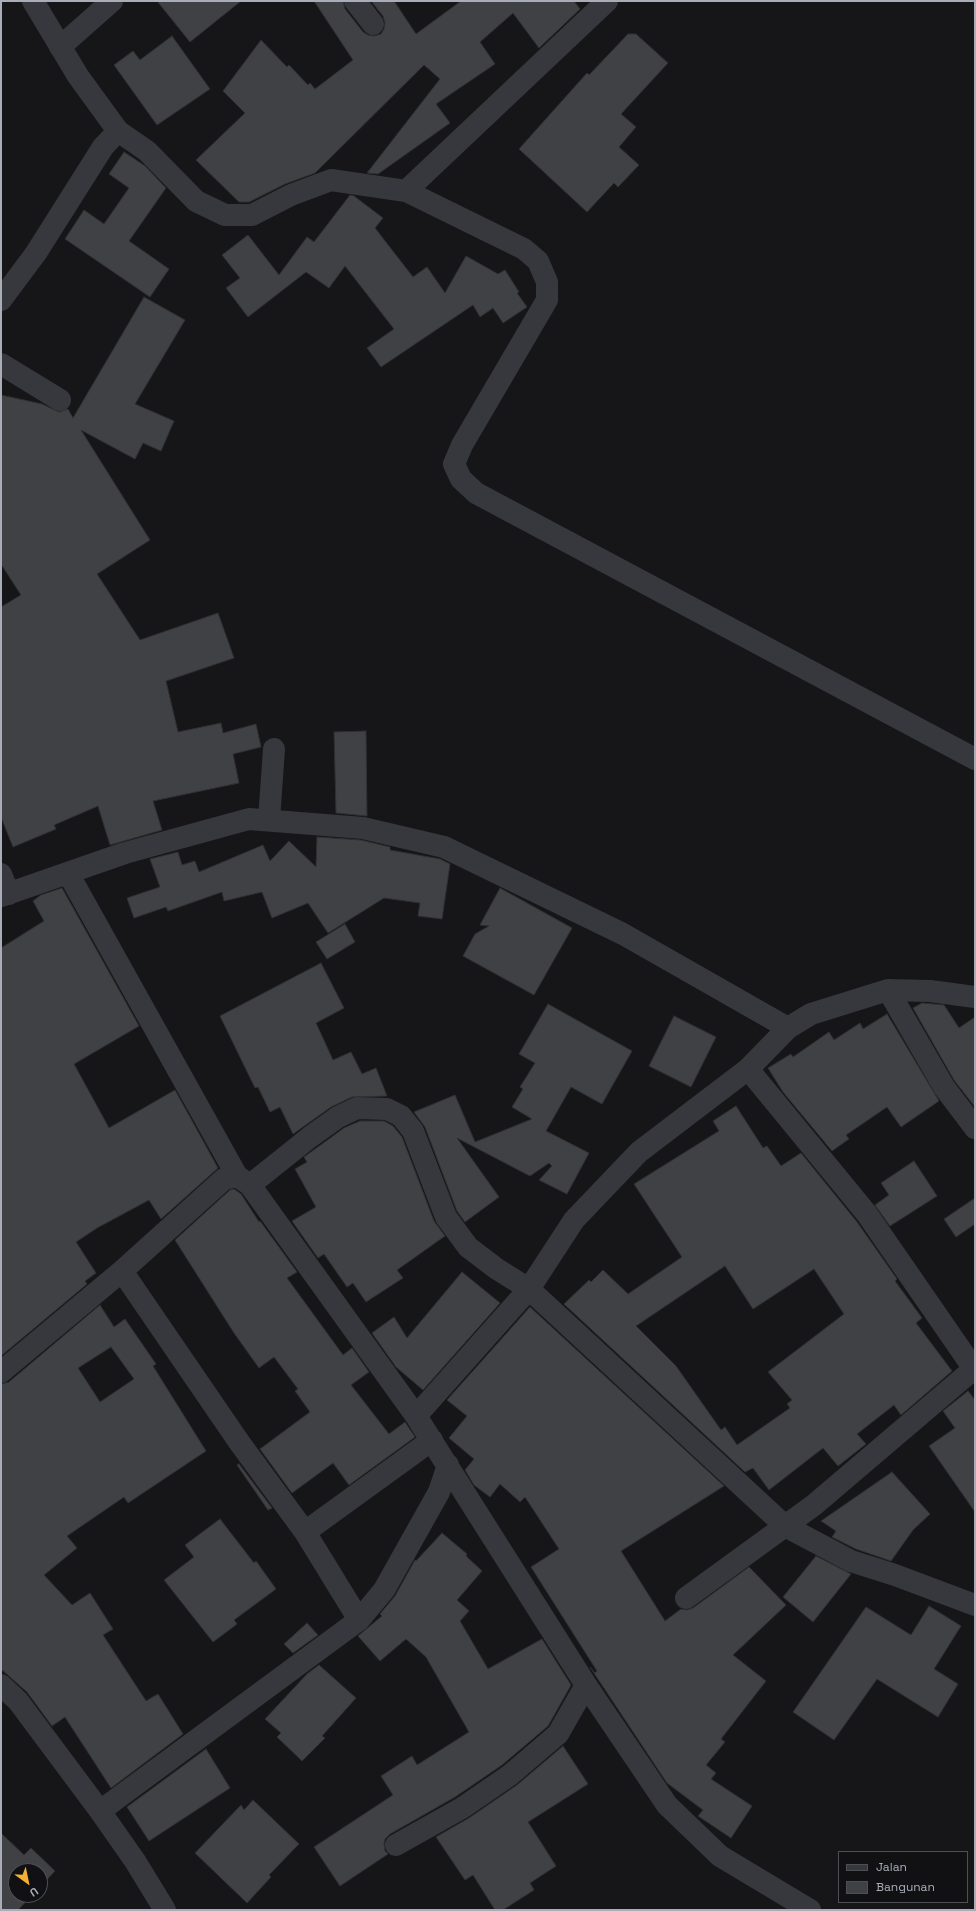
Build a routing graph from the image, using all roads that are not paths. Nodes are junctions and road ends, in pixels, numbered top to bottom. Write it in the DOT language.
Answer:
graph roads {
  1 [pos="33,1"];
  2 [pos="112,1"];
  3 [pos="355,1"];
  4 [pos="607,1"];
  5 [pos="373,24"];
  6 [pos="60,47"];
  7 [pos="118,131"];
  8 [pos="406,191"];
  9 [pos="1,300"];
  10 [pos="1,364"];
  11 [pos="60,400"];
  12 [pos="274,749"];
  13 [pos="975,758"];
  14 [pos="269,820"];
  15 [pos="68,873"];
  16 [pos="4,888"];
  17 [pos="888,990"];
  18 [pos="975,997"];
  19 [pos="788,1028"];
  20 [pos="748,1069"];
  21 [pos="975,1128"];
  22 [pos="244,1180"];
  23 [pos="122,1271"];
  24 [pos="529,1289"];
  25 [pos="974,1369"];
  26 [pos="1,1372"];
  27 [pos="416,1416"];
  28 [pos="432,1440"];
  29 [pos="448,1465"];
  30 [pos="785,1526"];
  31 [pos="305,1532"];
  32 [pos="686,1598"];
  33 [pos="975,1606"];
  34 [pos="359,1620"];
  35 [pos="1,1684"];
  36 [pos="586,1685"];
  37 [pos="100,1811"];
  38 [pos="396,1845"];
  39 [pos="165,1910"];
  40 [pos="810,1910"];
  1 -- 6 [label="street"];
  2 -- 6 [label="street"];
  3 -- 5 [label="street"];
  4 -- 8 [label="street"];
  6 -- 7 [label="street"];
  7 -- 8 [label="street"];
  7 -- 9 [label="street"];
  8 -- 13 [label="street"];
  10 -- 11 [label="street"];
  12 -- 14 [label="street"];
  14 -- 15 [label="street"];
  14 -- 19 [label="street"];
  15 -- 16 [label="street"];
  15 -- 22 [label="street"];
  17 -- 18 [label="street"];
  17 -- 19 [label="street"];
  17 -- 21 [label="street"];
  19 -- 20 [label="street"];
  20 -- 24 [label="street"];
  20 -- 25 [label="street"];
  22 -- 23 [label="street"];
  22 -- 24 [label="street"];
  22 -- 27 [label="street"];
  23 -- 26 [label="street"];
  23 -- 31 [label="street"];
  24 -- 27 [label="street"];
  24 -- 30 [label="street"];
  25 -- 30 [label="street"];
  27 -- 28 [label="street"];
  28 -- 29 [label="street"];
  28 -- 31 [label="street"];
  29 -- 34 [label="street"];
  29 -- 36 [label="street"];
  30 -- 32 [label="street"];
  30 -- 33 [label="street"];
  31 -- 34 [label="street"];
  34 -- 37 [label="street"];
  35 -- 37 [label="street"];
  36 -- 38 [label="street"];
  36 -- 40 [label="street"];
  37 -- 39 [label="street"];
}
